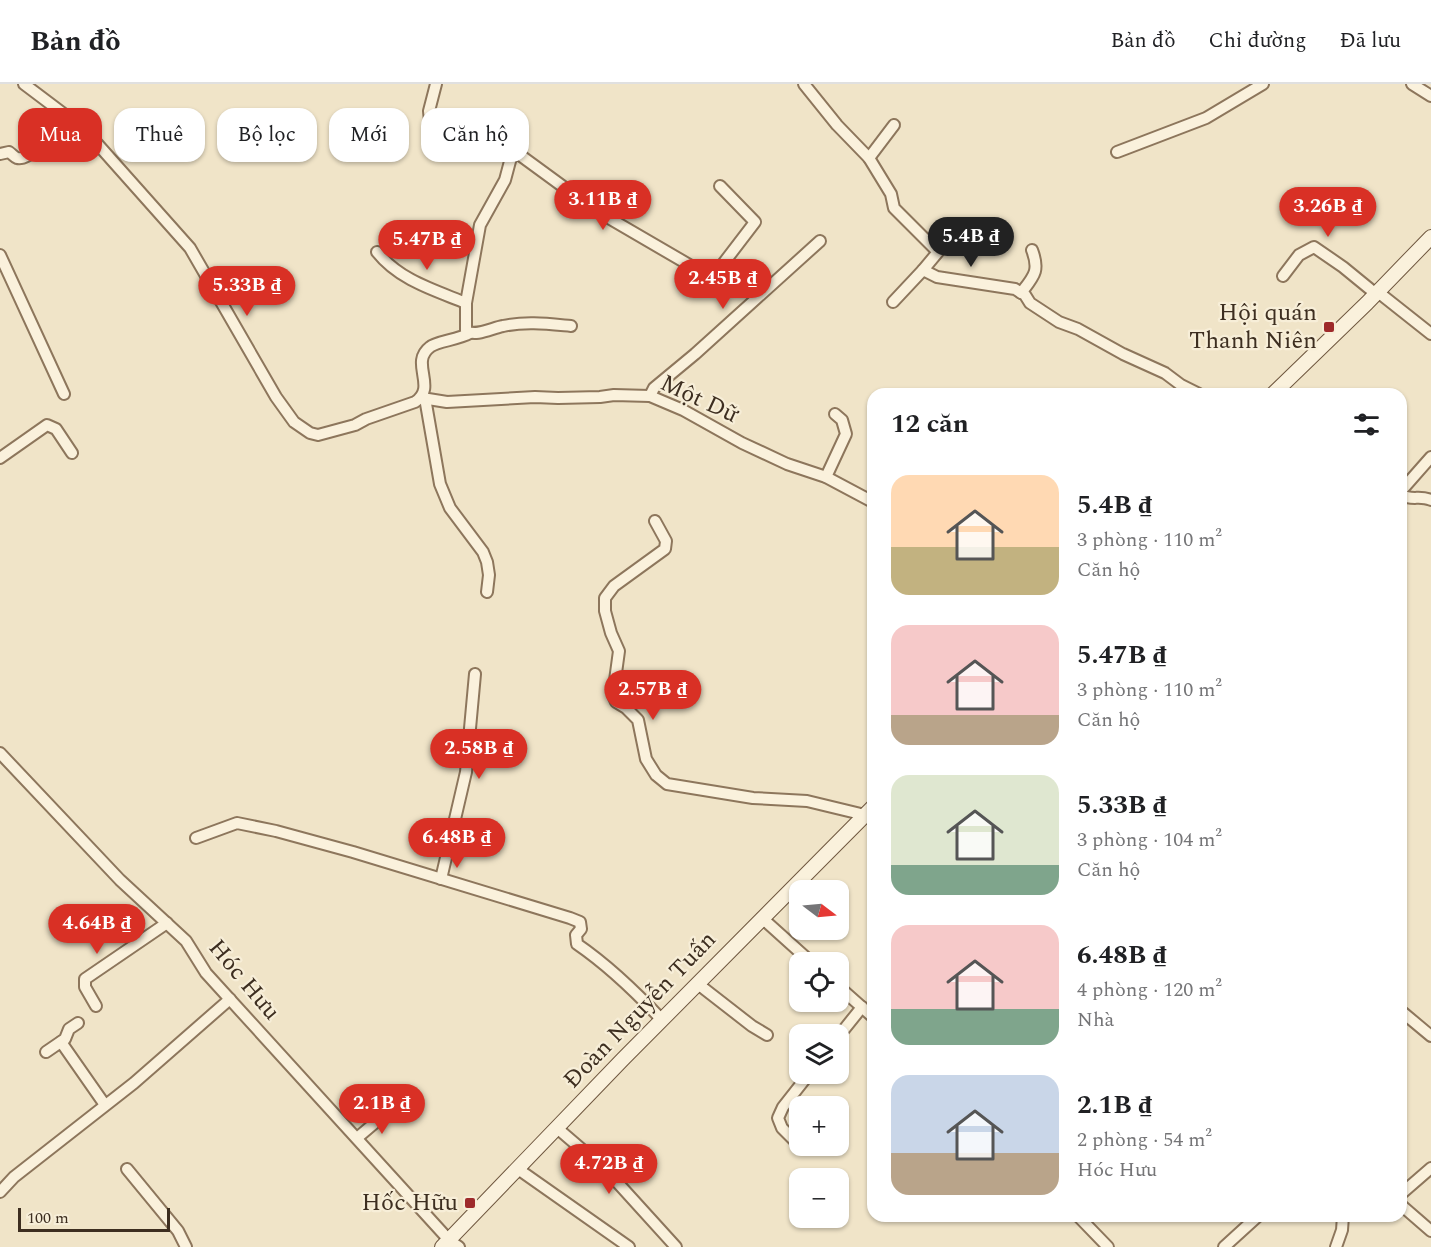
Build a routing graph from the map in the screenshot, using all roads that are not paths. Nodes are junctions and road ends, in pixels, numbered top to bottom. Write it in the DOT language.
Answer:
graph roads {
  1 [pos="24,84"];
  2 [pos="436,84"];
  3 [pos="804,84"];
  4 [pos="1263,84"];
  5 [pos="1412,84"];
  6 [pos="1431,96"];
  7 [pos="56,108"];
  8 [pos="430,108"];
  9 [pos="894,124"];
  10 [pos="102,149"];
  11 [pos="1117,152"];
  12 [pos="0,154"];
  13 [pos="18,158"];
  14 [pos="869,158"];
  15 [pos="510,162"];
  16 [pos="529,162"];
  17 [pos="720,186"];
  18 [pos="1431,237"];
  19 [pos="820,241"];
  20 [pos="1032,250"];
  21 [pos="377,252"];
  22 [pos="0,255"];
  23 [pos="923,270"];
  24 [pos="1283,276"];
  25 [pos="1021,293"];
  26 [pos="1377,293"];
  27 [pos="893,302"];
  28 [pos="466,303"];
  29 [pos="571,326"];
  30 [pos="470,333"];
  31 [pos="1431,334"];
  32 [pos="1187,388"];
  33 [pos="1279,388"];
  34 [pos="64,394"];
  35 [pos="650,396"];
  36 [pos="423,398"];
  37 [pos="835,414"];
  38 [pos="72,453"];
  39 [pos="1431,457"];
  40 [pos="0,458"];
  41 [pos="826,477"];
  42 [pos="1407,486"];
  43 [pos="1407,497"];
  44 [pos="867,499"];
  45 [pos="1431,500"];
  46 [pos="655,520"];
  47 [pos="487,592"];
  48 [pos="475,674"];
  49 [pos="0,753"];
  50 [pos="867,811"];
  51 [pos="867,813"];
  52 [pos="196,838"];
  53 [pos="441,879"];
  54 [pos="762,918"];
  55 [pos="167,923"];
  56 [pos="800,952"];
  57 [pos="698,984"];
  58 [pos="849,996"];
  59 [pos="230,999"];
  60 [pos="96,1006"];
  61 [pos="862,1007"];
  62 [pos="867,1012"];
  63 [pos="1407,1016"];
  64 [pos="662,1020"];
  65 [pos="78,1023"];
  66 [pos="848,1024"];
  67 [pos="767,1035"];
  68 [pos="1431,1036"];
  69 [pos="61,1042"];
  70 [pos="46,1052"];
  71 [pos="801,1084"];
  72 [pos="792,1096"];
  73 [pos="789,1099"];
  74 [pos="105,1105"];
  75 [pos="390,1110"];
  76 [pos="557,1128"];
  77 [pos="789,1135"];
  78 [pos="357,1138"];
  79 [pos="1431,1168"];
  80 [pos="127,1169"];
  81 [pos="518,1169"];
  82 [pos="1407,1189"];
  83 [pos="0,1192"];
  84 [pos="1407,1210"];
  85 [pos="1084,1222"];
  86 [pos="1251,1222"];
  87 [pos="1343,1222"];
  88 [pos="1431,1231"];
  89 [pos="450,1245"];
  90 [pos="186,1247"];
  91 [pos="629,1247"];
  92 [pos="676,1247"];
  93 [pos="1108,1247"];
  94 [pos="1224,1247"];
  95 [pos="1336,1247"];
  1 -- 7 [label="street"];
  2 -- 8 [label="street"];
  3 -- 14 [label="street"];
  4 -- 11 [label="street"];
  5 -- 6 [label="street"];
  9 -- 14 [label="street"];
  10 -- 36 [label="street"];
  12 -- 13 [label="street"];
  14 -- 23 [label="street"];
  15 -- 28 [label="street"];
  16 -- 17 [label="street"];
  18 -- 26 [label="main road"];
  19 -- 35 [label="street"];
  20 -- 25 [label="street"];
  21 -- 28 [label="street"];
  22 -- 34 [label="street"];
  23 -- 25 [label="street"];
  23 -- 27 [label="street"];
  24 -- 26 [label="street"];
  25 -- 32 [label="street"];
  26 -- 31 [label="street"];
  26 -- 33 [label="main road"];
  28 -- 30 [label="street"];
  29 -- 30 [label="street"];
  30 -- 36 [label="street"];
  35 -- 36 [label="street, Một Dữ"];
  35 -- 41 [label="street, Một Dữ"];
  36 -- 47 [label="street"];
  37 -- 41 [label="street"];
  38 -- 40 [label="street"];
  39 -- 42 [label="street"];
  41 -- 44 [label="street, Một Dữ"];
  43 -- 45 [label="street"];
  46 -- 50 [label="street"];
  48 -- 53 [label="street"];
  49 -- 55 [label="street, Hóc Hưu"];
  51 -- 54 [label="main road, Đoàn Nguyễn Tuấn"];
  52 -- 53 [label="street"];
  53 -- 64 [label="street"];
  54 -- 56 [label="street"];
  54 -- 57 [label="main road, Đoàn Nguyễn Tuấn"];
  55 -- 59 [label="street, Hóc Hưu"];
  55 -- 60 [label="street"];
  57 -- 64 [label="main road, Đoàn Nguyễn Tuấn"];
  57 -- 67 [label="street"];
  58 -- 61 [label="street"];
  59 -- 74 [label="street"];
  59 -- 78 [label="street, Hóc Hưu"];
  61 -- 62 [label="street"];
  61 -- 66 [label="street"];
  63 -- 68 [label="street"];
  64 -- 76 [label="main road, Đoàn Nguyễn Tuấn"];
  65 -- 69 [label="street"];
  69 -- 70 [label="street"];
  69 -- 74 [label="street"];
  71 -- 72 [label="street"];
  73 -- 77 [label="street"];
  74 -- 83 [label="street"];
  75 -- 78 [label="street"];
  76 -- 81 [label="main road, Đoàn Nguyễn Tuấn"];
  76 -- 92 [label="street"];
  78 -- 89 [label="street, Hóc Hưu"];
  79 -- 82 [label="street"];
  80 -- 90 [label="street"];
  81 -- 89 [label="main road, Đoàn Nguyễn Tuấn"];
  81 -- 91 [label="street"];
  84 -- 88 [label="street"];
  85 -- 93 [label="street"];
  86 -- 94 [label="street"];
  87 -- 95 [label="street"];
}
